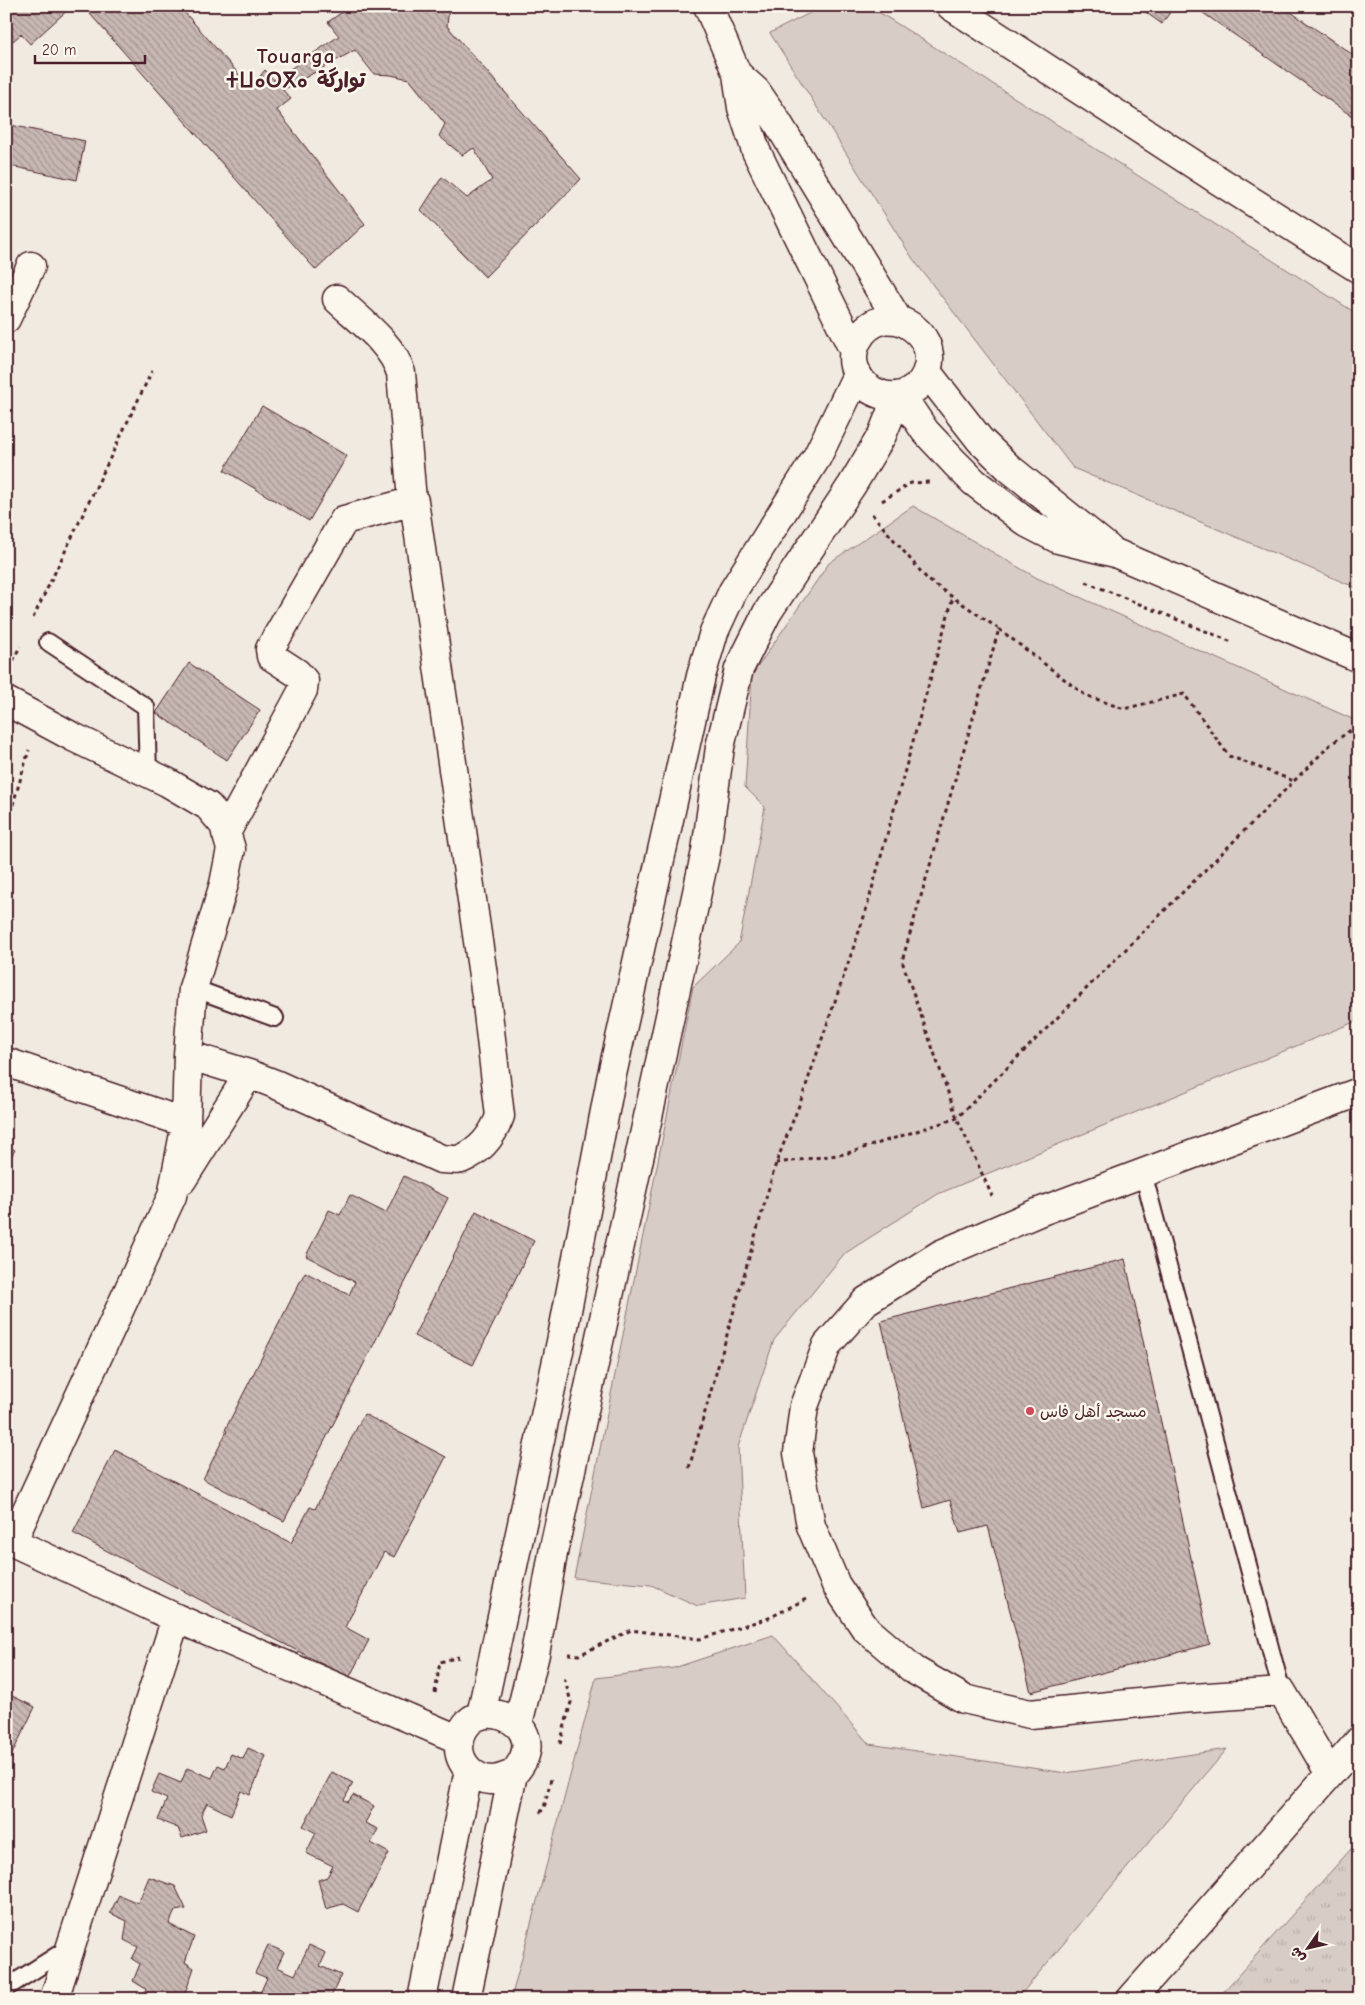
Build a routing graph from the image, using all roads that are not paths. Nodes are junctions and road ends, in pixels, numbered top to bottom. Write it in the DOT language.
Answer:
graph roads {
  1 [pos="708,6"];
  2 [pos="951,6"];
  3 [pos="737,74"];
  4 [pos="31,266"];
  5 [pos="1359,269"];
  6 [pos="337,300"];
  7 [pos="6,318"];
  8 [pos="898,320"];
  9 [pos="855,362"];
  10 [pos="927,372"];
  11 [pos="898,396"];
  12 [pos="412,500"];
  13 [pos="1115,554"];
  14 [pos="48,642"];
  15 [pos="1359,658"];
  16 [pos="6,701"];
  17 [pos="148,773"];
  18 [pos="226,833"];
  19 [pos="194,988"];
  20 [pos="275,1018"];
  21 [pos="188,1055"];
  22 [pos="6,1062"];
  23 [pos="249,1074"];
  24 [pos="1359,1092"];
  25 [pos="186,1123"];
  26 [pos="1143,1173"];
  27 [pos="172,1196"];
  28 [pos="9,1541"];
  29 [pos="176,1618"];
  30 [pos="1282,1692"];
  31 [pos="481,1715"];
  32 [pos="518,1724"];
  33 [pos="460,1740"];
  34 [pos="1359,1741"];
  35 [pos="469,1770"];
  36 [pos="512,1774"];
  37 [pos="1330,1774"];
  38 [pos="70,1947"];
  39 [pos="6,1988"];
  40 [pos="54,1999"];
  41 [pos="422,1999"];
  42 [pos="466,1999"];
  43 [pos="1131,1999"];
  1 -- 3 [label="street"];
  2 -- 5 [label="street"];
  3 -- 8 [label="street"];
  3 -- 9 [label="street"];
  4 -- 7 [label="street"];
  6 -- 12 [label="street"];
  8 -- 9 [label="street"];
  8 -- 10 [label="street"];
  9 -- 11 [label="street"];
  9 -- 31 [label="street"];
  10 -- 11 [label="street"];
  10 -- 13 [label="street"];
  11 -- 13 [label="street"];
  11 -- 32 [label="street"];
  12 -- 18 [label="street"];
  12 -- 23 [label="street"];
  13 -- 15 [label="street"];
  14 -- 17 [label="lane"];
  16 -- 17 [label="street"];
  17 -- 18 [label="street"];
  18 -- 19 [label="street"];
  19 -- 20 [label="lane"];
  19 -- 21 [label="street"];
  21 -- 23 [label="street"];
  21 -- 25 [label="street"];
  22 -- 25 [label="street"];
  23 -- 27 [label="street"];
  24 -- 26 [label="street"];
  25 -- 27 [label="street"];
  26 -- 30 [label="lane"];
  26 -- 30 [label="street"];
  27 -- 28 [label="street"];
  28 -- 29 [label="street"];
  29 -- 33 [label="street"];
  29 -- 38 [label="street"];
  30 -- 37 [label="street"];
  31 -- 32 [label="street"];
  31 -- 33 [label="street"];
  32 -- 36 [label="street"];
  33 -- 35 [label="street"];
  34 -- 37 [label="street"];
  35 -- 36 [label="street"];
  35 -- 41 [label="street"];
  36 -- 42 [label="street"];
  37 -- 43 [label="street"];
  38 -- 39 [label="lane"];
  38 -- 40 [label="street"];
}
